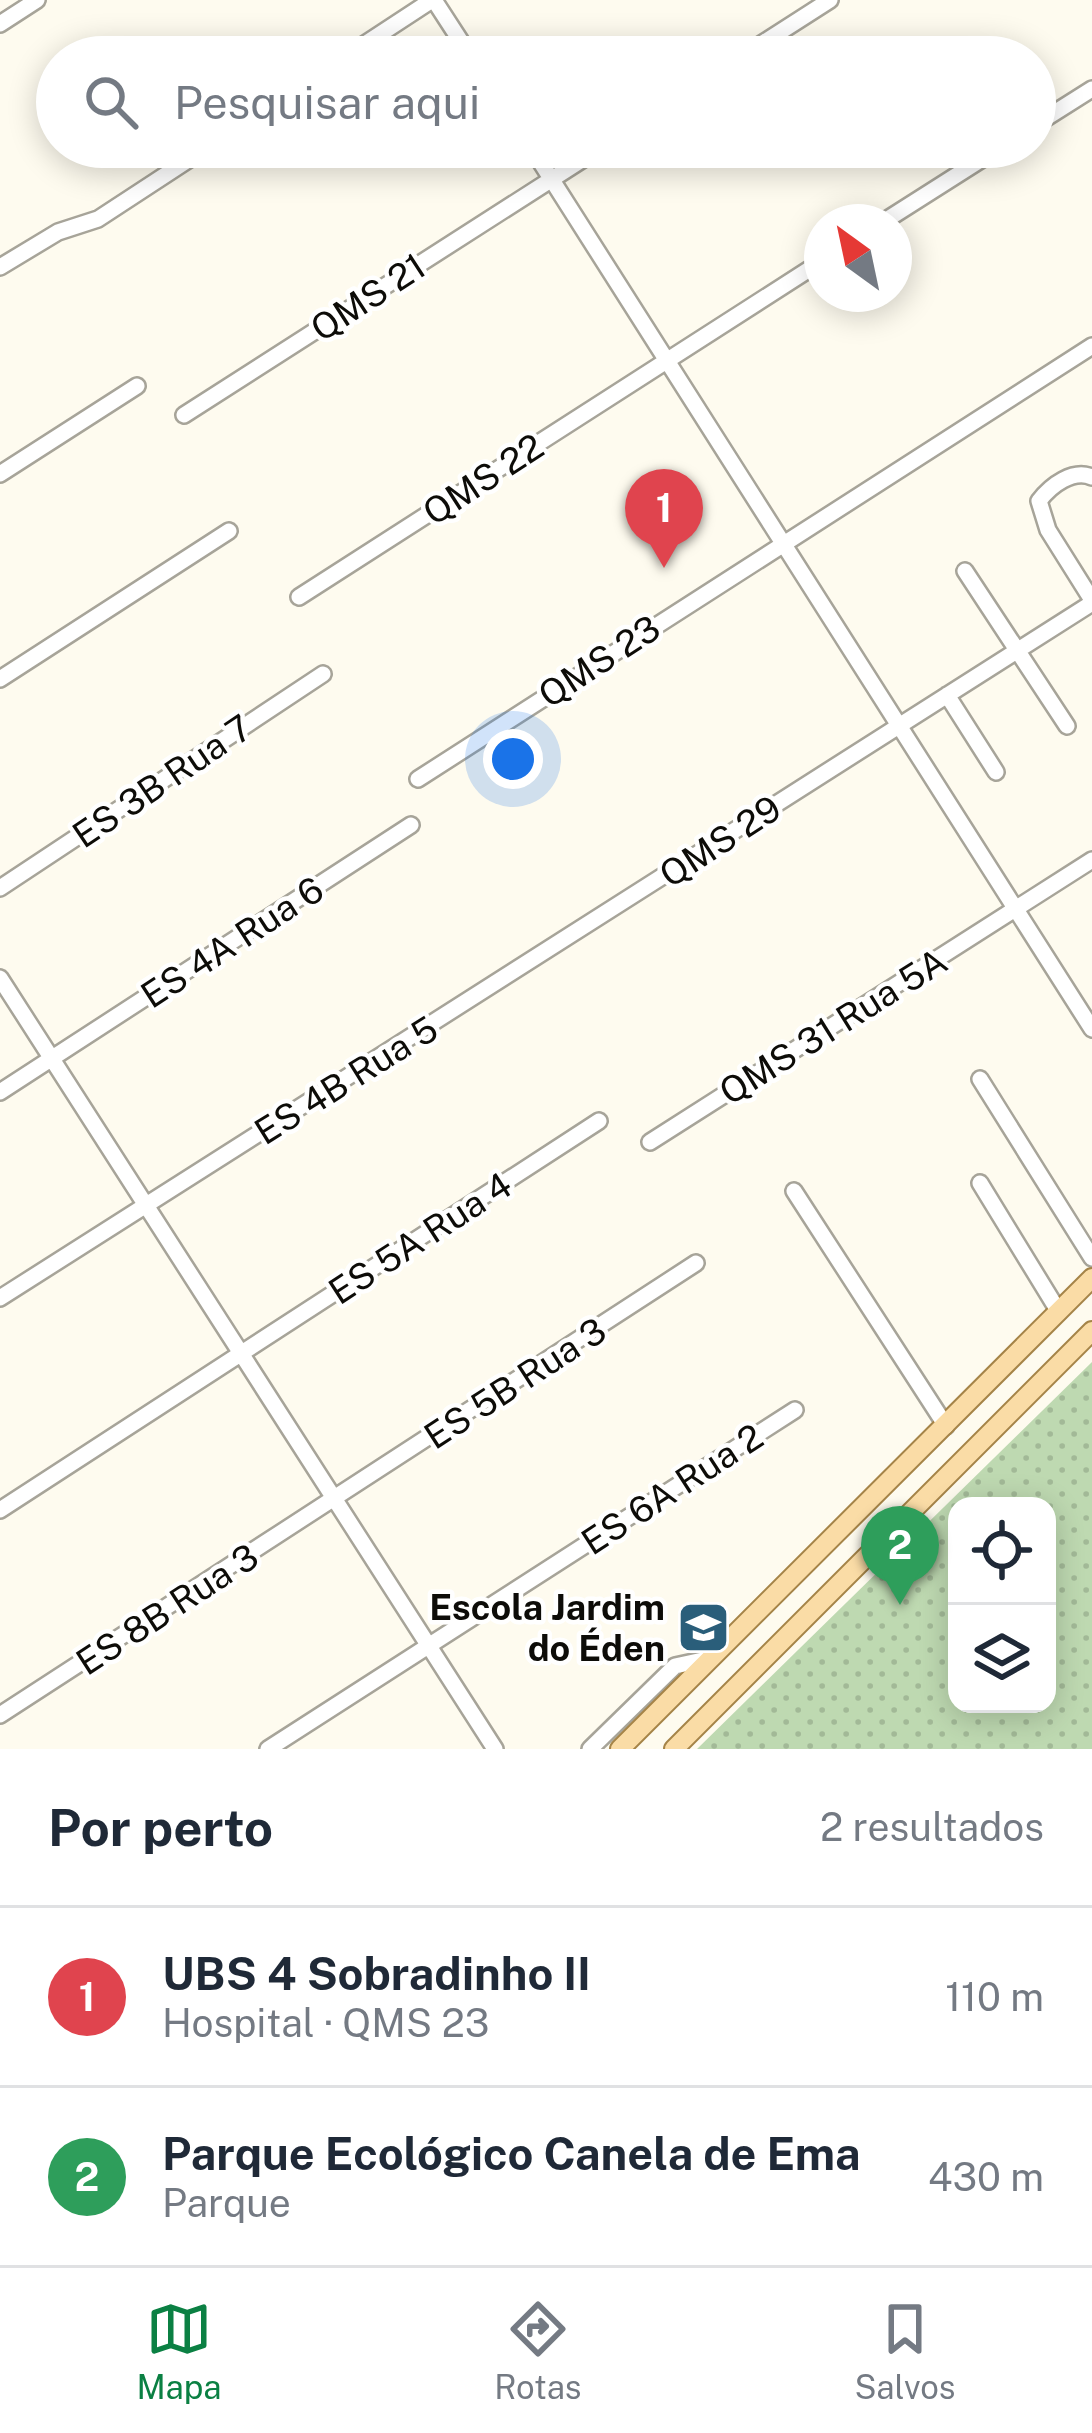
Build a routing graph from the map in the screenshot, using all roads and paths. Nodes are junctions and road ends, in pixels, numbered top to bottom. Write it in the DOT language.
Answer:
graph roads {
  1 [pos="38,0"];
  2 [pos="433,0"];
  3 [pos="830,0"];
  4 [pos="0,24"];
  5 [pos="377,36"];
  6 [pos="457,36"];
  7 [pos="774,36"];
  8 [pos="1092,89"];
  9 [pos="1056,112"];
  10 [pos="176,168"];
  11 [pos="545,168"];
  12 [pos="569,168"];
  13 [pos="967,168"];
  14 [pos="552,179"];
  15 [pos="911,204"];
  16 [pos="0,268"];
  17 [pos="804,272"];
  18 [pos="1092,346"];
  19 [pos="666,360"];
  20 [pos="136,386"];
  21 [pos="184,415"];
  22 [pos="0,474"];
  23 [pos="1092,477"];
  24 [pos="229,531"];
  25 [pos="780,543"];
  26 [pos="965,571"];
  27 [pos="299,597"];
  28 [pos="1092,601"];
  29 [pos="1018,650"];
  30 [pos="323,674"];
  31 [pos="0,680"];
  32 [pos="947,695"];
  33 [pos="1067,726"];
  34 [pos="896,728"];
  35 [pos="996,772"];
  36 [pos="418,779"];
  37 [pos="411,825"];
  38 [pos="1092,860"];
  39 [pos="0,888"];
  40 [pos="1015,910"];
  41 [pos="544,954"];
  42 [pos="0,978"];
  43 [pos="1092,1029"];
  44 [pos="53,1059"];
  45 [pos="980,1078"];
  46 [pos="0,1092"];
  47 [pos="599,1121"];
  48 [pos="650,1142"];
  49 [pos="980,1183"];
  50 [pos="794,1191"];
  51 [pos="148,1205"];
  52 [pos="1092,1258"];
  53 [pos="696,1263"];
  54 [pos="1092,1278"];
  55 [pos="0,1298"];
  56 [pos="1059,1312"];
  57 [pos="1092,1331"];
  58 [pos="240,1354"];
  59 [pos="980,1393"];
  60 [pos="795,1410"];
  61 [pos="946,1426"];
  62 [pos="997,1427"];
  63 [pos="967,1457"];
  64 [pos="334,1502"];
  65 [pos="0,1510"];
  66 [pos="428,1646"];
  67 [pos="712,1658"];
  68 [pos="0,1715"];
  69 [pos="268,1749"];
  70 [pos="495,1749"];
  71 [pos="590,1749"];
  72 [pos="620,1749"];
  73 [pos="674,1749"];
  1 -- 4 [label="street"];
  2 -- 5 [label="street"];
  2 -- 6 [label="street"];
  3 -- 7 [label="street"];
  8 -- 9 [label="street"];
  10 -- 16 [label="street"];
  11 -- 14 [label="street"];
  12 -- 14 [label="street, QMS 21"];
  13 -- 15 [label="street"];
  14 -- 19 [label="street"];
  14 -- 21 [label="street, QMS 21"];
  17 -- 19 [label="street, QMS 22"];
  18 -- 25 [label="street, QMS 23"];
  19 -- 25 [label="street"];
  19 -- 27 [label="street, QMS 22"];
  20 -- 22 [label="street"];
  23 -- 28 [label="street"];
  24 -- 31 [label="street"];
  25 -- 34 [label="street"];
  25 -- 36 [label="street, QMS 23"];
  26 -- 29 [label="street"];
  28 -- 29 [label="street, QMS 29"];
  29 -- 32 [label="street, QMS 29"];
  29 -- 33 [label="street"];
  30 -- 39 [label="street, ES 3B Rua 7"];
  32 -- 34 [label="street, QMS 29"];
  32 -- 35 [label="street"];
  34 -- 40 [label="street"];
  34 -- 41 [label="street, QMS 29"];
  37 -- 44 [label="street, ES 4A Rua 6"];
  38 -- 40 [label="street, QMS 31 Rua 5A"];
  40 -- 43 [label="street"];
  40 -- 48 [label="street, QMS 31 Rua 5A"];
  41 -- 51 [label="street, ES 4B Rua 5"];
  42 -- 44 [label="street"];
  44 -- 46 [label="street, ES 4A Rua 6"];
  44 -- 51 [label="street"];
  45 -- 52 [label="street"];
  47 -- 58 [label="street, ES 5A Rua 4"];
  49 -- 56 [label="street"];
  50 -- 61 [label="street"];
  51 -- 55 [label="street, ES 4B Rua 5"];
  51 -- 58 [label="street"];
  53 -- 64 [label="street, ES 5B Rua 3"];
  54 -- 56 [label="main road"];
  56 -- 59 [label="main road"];
  57 -- 62 [label="main road"];
  58 -- 64 [label="street"];
  58 -- 65 [label="street, ES 5A Rua 4"];
  59 -- 61 [label="main road"];
  59 -- 62 [label="main road"];
  60 -- 66 [label="street, ES 6A Rua 2"];
  61 -- 63 [label="main road"];
  61 -- 67 [label="main road"];
  62 -- 63 [label="main road"];
  63 -- 73 [label="main road"];
  64 -- 66 [label="street"];
  64 -- 68 [label="street, ES 8B Rua 3"];
  66 -- 69 [label="street, ES 6A Rua 2"];
  66 -- 70 [label="street"];
  67 -- 71 [label="street"];
  67 -- 72 [label="main road"];
}
